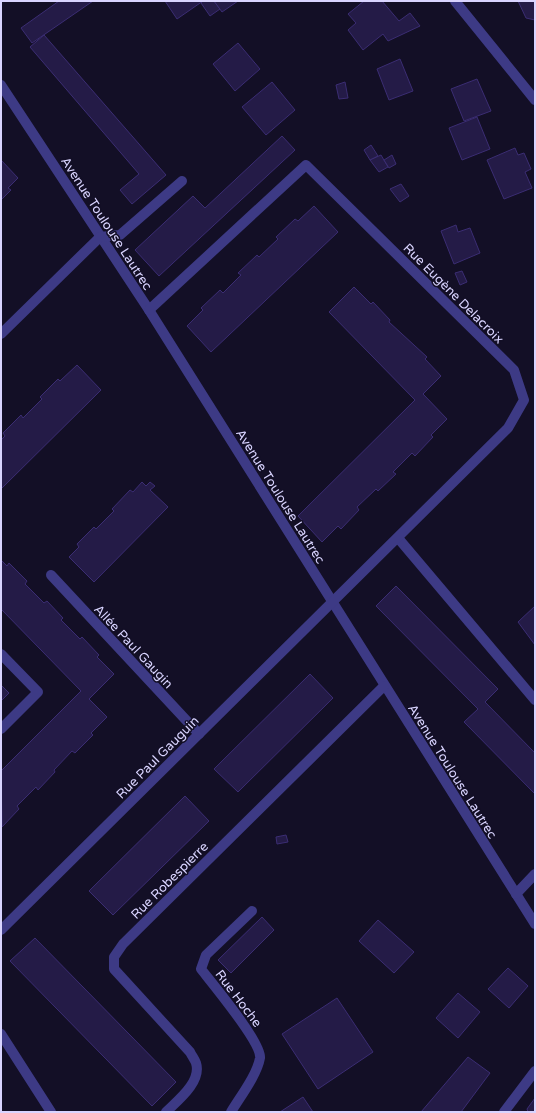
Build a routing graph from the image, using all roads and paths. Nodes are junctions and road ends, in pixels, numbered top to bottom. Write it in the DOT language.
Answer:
graph roads {
  1 [pos="455,1"];
  2 [pos="1,85"];
  3 [pos="535,100"];
  4 [pos="182,181"];
  5 [pos="100,237"];
  6 [pos="149,310"];
  7 [pos="1,334"];
  8 [pos="398,538"];
  9 [pos="51,575"];
  10 [pos="332,603"];
  11 [pos="1,654"];
  12 [pos="384,686"];
  13 [pos="535,700"];
  14 [pos="1,729"];
  15 [pos="199,734"];
  16 [pos="535,874"];
  17 [pos="516,894"];
  18 [pos="252,911"];
  19 [pos="535,924"];
  20 [pos="1,930"];
  21 [pos="1,1034"];
  22 [pos="535,1071"];
  23 [pos="51,1112"];
  24 [pos="166,1112"];
  25 [pos="230,1112"];
  26 [pos="504,1112"];
  1 -- 3 [label="street"];
  2 -- 5 [label="street, Avenue Toulouse Lautrec"];
  4 -- 5 [label="street"];
  5 -- 6 [label="street, Avenue Toulouse Lautrec"];
  5 -- 7 [label="street"];
  6 -- 8 [label="street, Rue Eugène Delacroix"];
  6 -- 10 [label="street, Avenue Toulouse Lautrec"];
  8 -- 10 [label="street, Rue Eugène Delacroix"];
  8 -- 13 [label="street"];
  9 -- 15 [label="street, Allée Paul Gaugin"];
  10 -- 12 [label="street, Avenue Toulouse Lautrec"];
  10 -- 15 [label="street, Rue Paul Gauguin"];
  11 -- 14 [label="street"];
  12 -- 17 [label="street, Avenue Toulouse Lautrec"];
  12 -- 24 [label="street, Rue Robespierre"];
  15 -- 20 [label="street, Rue Paul Gauguin"];
  16 -- 17 [label="street"];
  17 -- 19 [label="street, Avenue Toulouse Lautrec"];
  18 -- 25 [label="street, Rue Hoche"];
  21 -- 23 [label="street"];
  22 -- 26 [label="street"];
}
